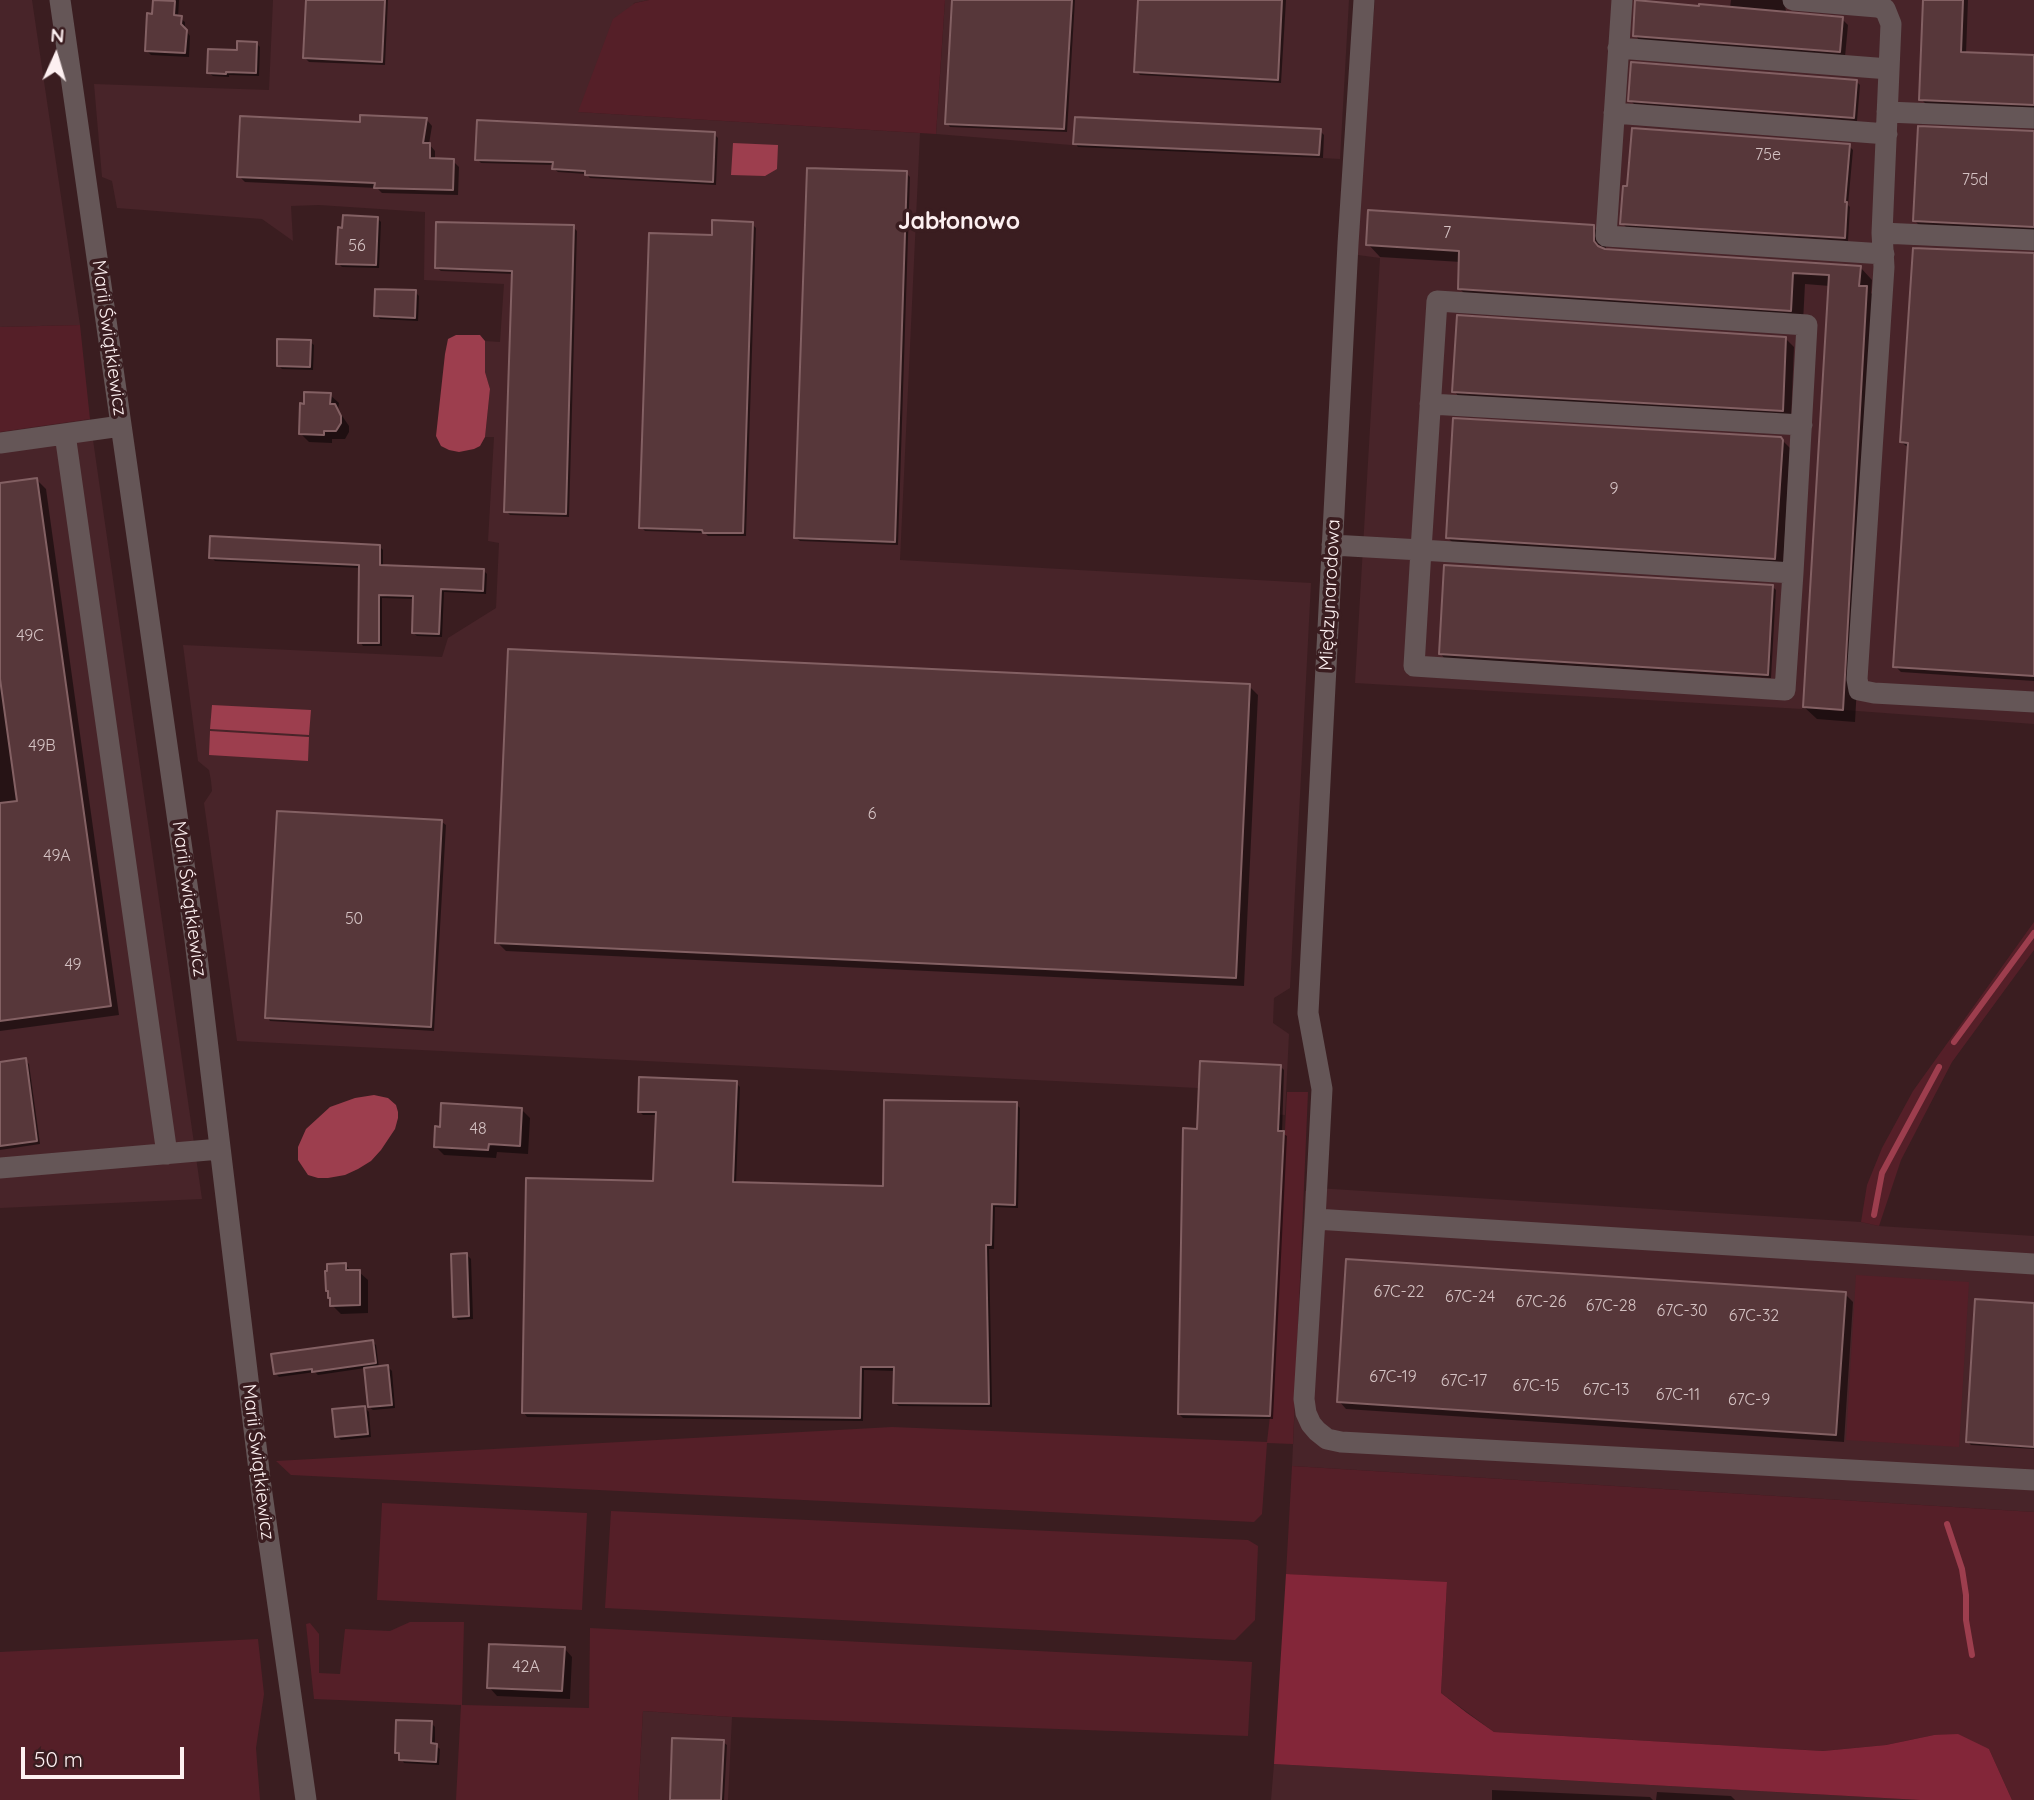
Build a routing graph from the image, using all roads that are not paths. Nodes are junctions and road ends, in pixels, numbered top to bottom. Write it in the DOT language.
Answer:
graph roads {
  1 [pos="60,0"];
  2 [pos="1364,0"];
  3 [pos="1622,0"];
  4 [pos="1793,0"];
  5 [pos="1618,48"];
  6 [pos="1889,69"];
  7 [pos="1887,112"];
  8 [pos="1614,113"];
  9 [pos="2034,118"];
  10 [pos="1887,134"];
  11 [pos="2034,240"];
  12 [pos="1883,244"];
  13 [pos="1430,404"];
  14 [pos="1802,425"];
  15 [pos="121,426"];
  16 [pos="65,434"];
  17 [pos="0,443"];
  18 [pos="1332,545"];
  19 [pos="1421,550"];
  20 [pos="1793,573"];
  21 [pos="2034,702"];
  22 [pos="220,1149"];
  23 [pos="167,1153"];
  24 [pos="0,1168"];
  25 [pos="1315,1219"];
  26 [pos="2034,1264"];
  27 [pos="2034,1480"];
  28 [pos="306,1800"];
  1 -- 15 [label="street, Marii Świątkiewicz"];
  2 -- 18 [label="street, Międzynarodowa"];
  3 -- 5 [label="street"];
  4 -- 6 [label="street"];
  5 -- 6 [label="street"];
  5 -- 8 [label="street"];
  6 -- 7 [label="street"];
  7 -- 9 [label="street"];
  7 -- 10 [label="street"];
  8 -- 10 [label="street"];
  8 -- 12 [label="street"];
  10 -- 12 [label="street"];
  11 -- 12 [label="street"];
  12 -- 21 [label="street"];
  13 -- 14 [label="street"];
  13 -- 14 [label="street"];
  13 -- 19 [label="street"];
  14 -- 20 [label="street"];
  15 -- 16 [label="street"];
  15 -- 22 [label="street, Marii Świątkiewicz"];
  16 -- 17 [label="street"];
  16 -- 23 [label="street"];
  18 -- 19 [label="street"];
  18 -- 25 [label="street, Międzynarodowa"];
  19 -- 20 [label="street"];
  19 -- 20 [label="street"];
  22 -- 23 [label="street"];
  22 -- 28 [label="street, Marii Świątkiewicz"];
  23 -- 24 [label="street"];
  25 -- 26 [label="street"];
  25 -- 27 [label="street, Międzynarodowa"];
}
